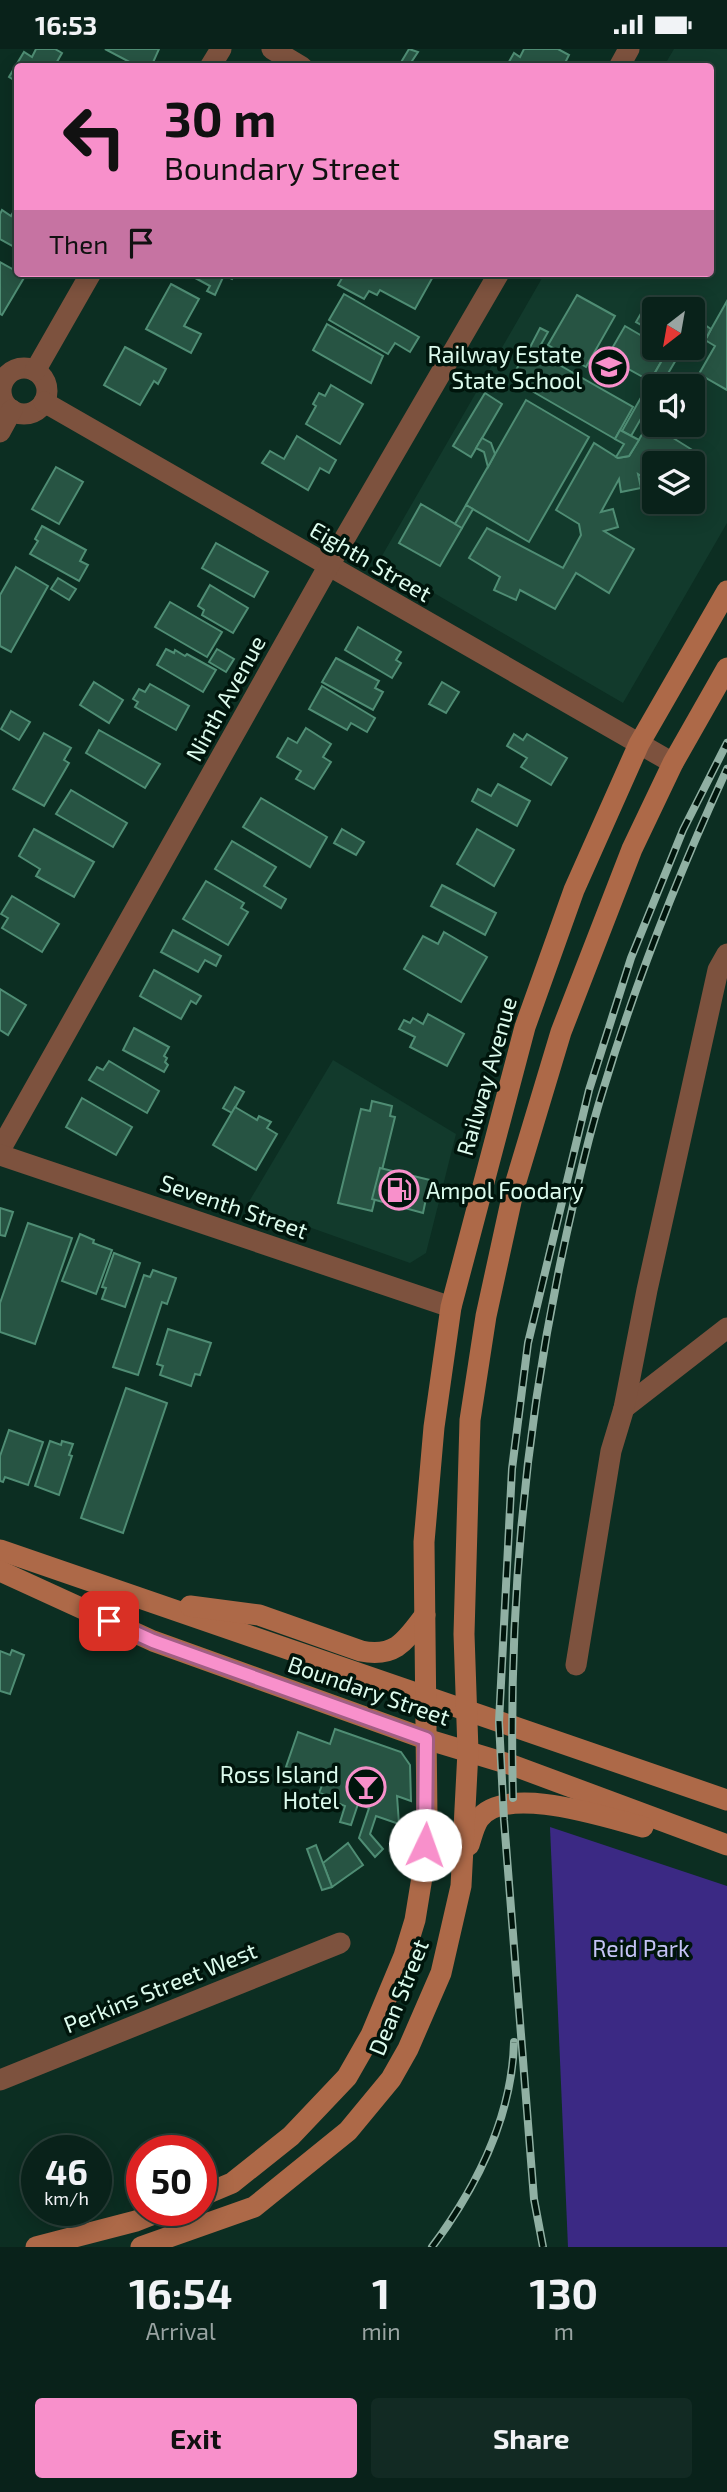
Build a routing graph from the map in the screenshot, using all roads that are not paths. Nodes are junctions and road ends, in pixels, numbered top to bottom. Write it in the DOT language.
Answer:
graph roads {
  1 [pos="272,49"];
  2 [pos="295,63"];
  3 [pos="89,277"];
  4 [pos="497,277"];
  5 [pos="35,371"];
  6 [pos="3,376"];
  7 [pos="44,402"];
  8 [pos="12,410"];
  9 [pos="0,432"];
  10 [pos="328,567"];
  11 [pos="727,590"];
  12 [pos="727,668"];
  13 [pos="639,744"];
  14 [pos="673,763"];
  15 [pos="727,954"];
  16 [pos="0,1153"];
  17 [pos="451,1307"];
  18 [pos="727,1328"];
  19 [pos="624,1408"];
  20 [pos="0,1550"];
  21 [pos="0,1571"];
  22 [pos="146,1601"];
  23 [pos="425,1615"];
  24 [pos="576,1665"];
  25 [pos="425,1698"];
  26 [pos="467,1711"];
  27 [pos="426,1739"];
  28 [pos="468,1752"];
  29 [pos="727,1800"];
  30 [pos="727,1846"];
  31 [pos="462,1868"];
  32 [pos="340,1943"];
  33 [pos="0,2080"];
  34 [pos="217,2189"];
  35 [pos="126,2224"];
  36 [pos="36,2247"];
  37 [pos="141,2247"];
  1 -- 2 [label="street"];
  3 -- 5 [label="street"];
  4 -- 10 [label="street, Ninth Avenue"];
  5 -- 6 [label="street"];
  5 -- 7 [label="street"];
  6 -- 8 [label="street"];
  7 -- 8 [label="street"];
  7 -- 10 [label="street, Eighth Street"];
  8 -- 9 [label="street"];
  10 -- 13 [label="street, Eighth Street"];
  10 -- 16 [label="street, Ninth Avenue"];
  11 -- 13 [label="main road, Railway Avenue"];
  12 -- 14 [label="main road"];
  13 -- 14 [label="street, Eighth Street"];
  13 -- 17 [label="main road, Railway Avenue"];
  14 -- 26 [label="main road"];
  15 -- 19 [label="street"];
  16 -- 17 [label="street, Seventh Street"];
  17 -- 23 [label="main road, Railway Avenue"];
  18 -- 19 [label="street"];
  19 -- 24 [label="street"];
  20 -- 22 [label="main road, Boundary Street"];
  21 -- 27 [label="main road, Boundary Street"];
  22 -- 23 [label="main road"];
  22 -- 25 [label="main road, Boundary Street"];
  23 -- 25 [label="main road, Railway Avenue"];
  25 -- 26 [label="main road, Boundary Street"];
  25 -- 27 [label="main road, Dean Street"];
  26 -- 28 [label="main road, Dean Street"];
  26 -- 29 [label="main road, Boundary Street"];
  27 -- 28 [label="main road, Boundary Street"];
  27 -- 34 [label="main road, Dean Street"];
  28 -- 30 [label="main road, Boundary Street"];
  28 -- 31 [label="main road, Dean Street"];
  30 -- 31 [label="main road"];
  31 -- 37 [label="main road, Dean Street"];
  32 -- 33 [label="street, Perkins Street West"];
  35 -- 36 [label="main road"];
}
